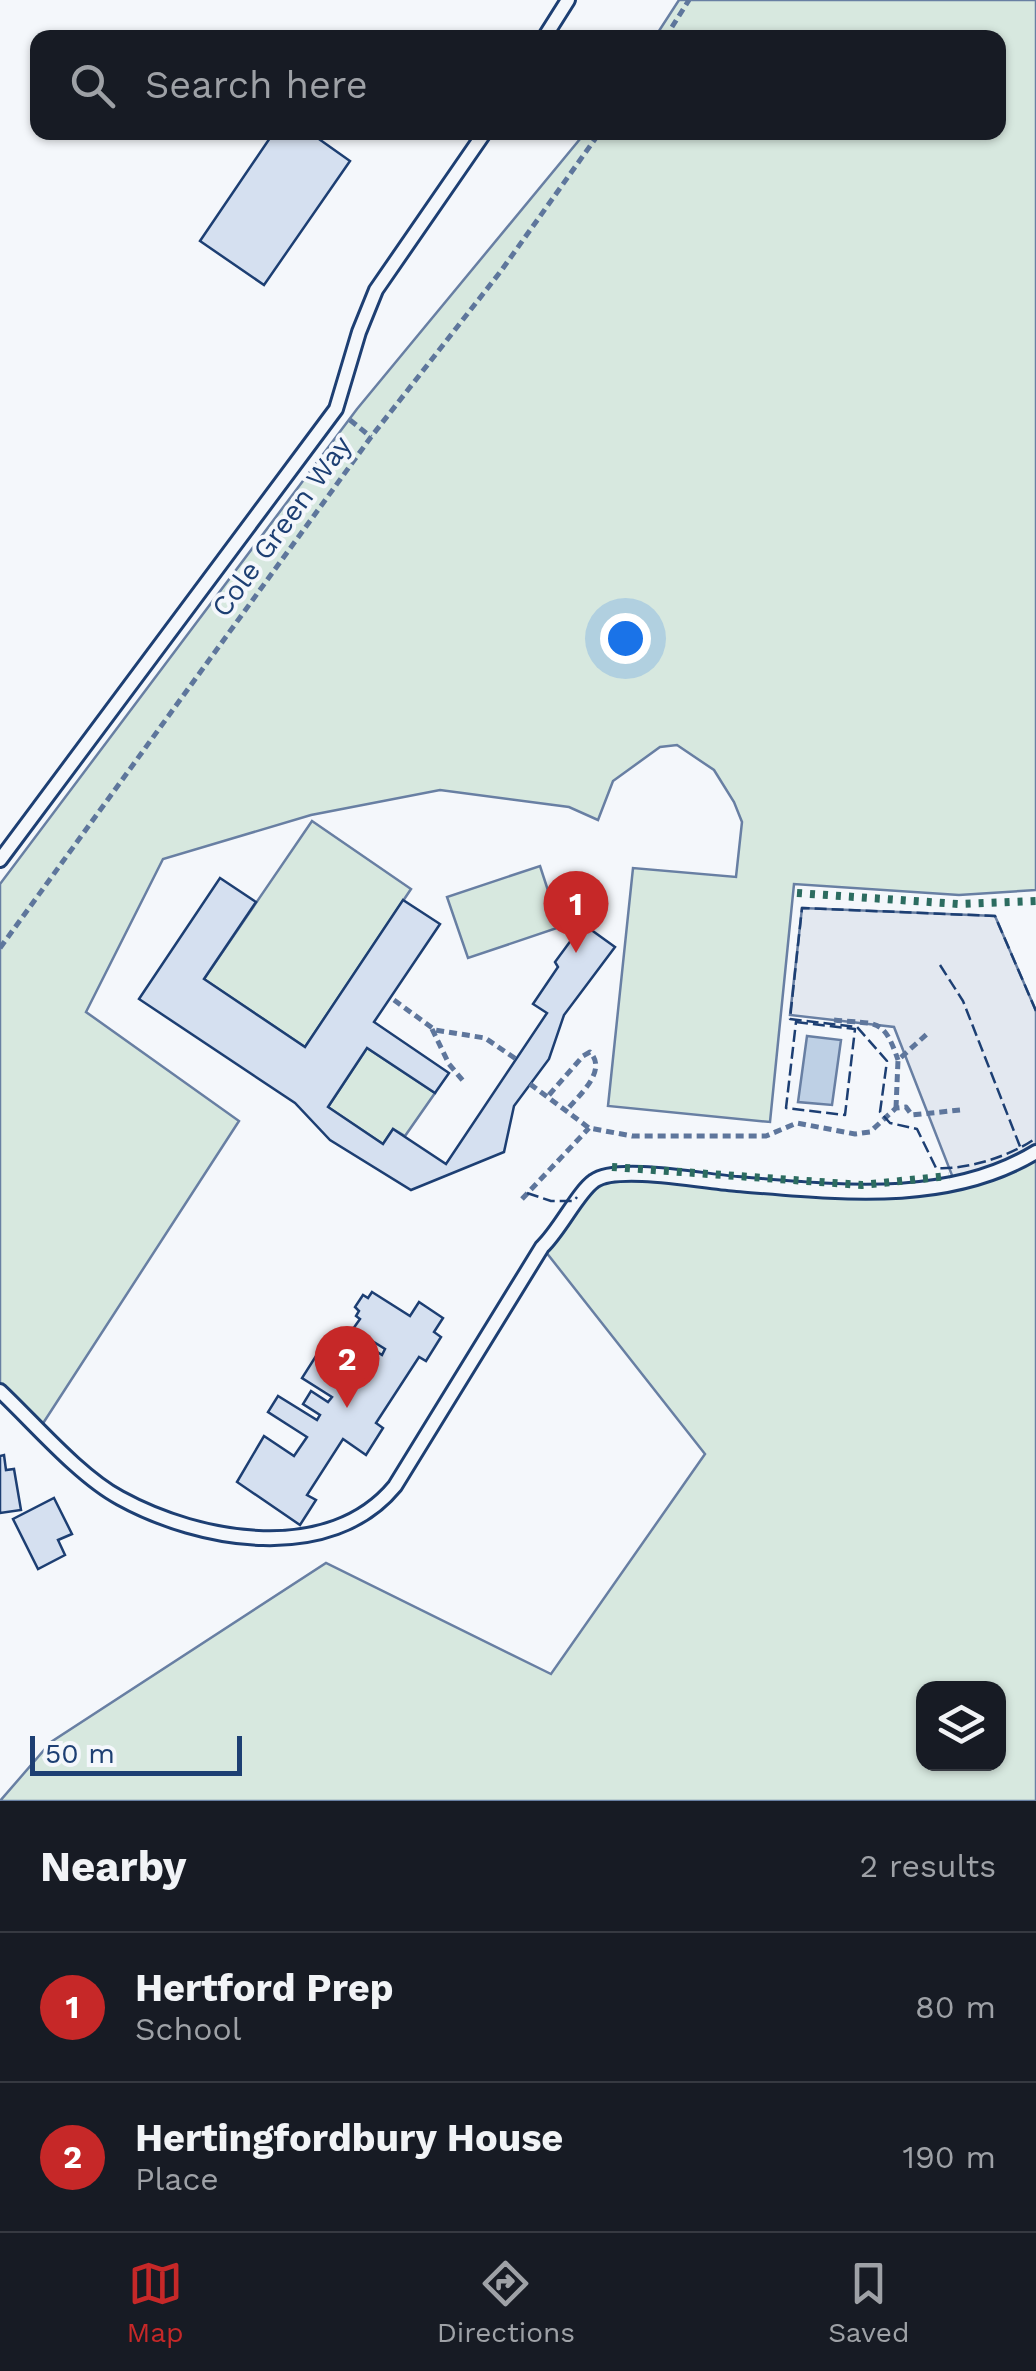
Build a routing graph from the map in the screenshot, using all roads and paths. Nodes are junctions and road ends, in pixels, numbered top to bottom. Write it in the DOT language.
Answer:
graph roads {
  1 [pos="568,0"];
  2 [pos="689,0"];
  3 [pos="549,30"];
  4 [pos="670,30"];
  5 [pos="479,140"];
  6 [pos="594,140"];
  7 [pos="0,860"];
  8 [pos="0,948"];
  9 [pos="394,1000"];
  10 [pos="834,1020"];
  11 [pos="430,1026"];
  12 [pos="926,1034"];
  13 [pos="516,1059"];
  14 [pos="898,1060"];
  15 [pos="464,1082"];
  16 [pos="530,1084"];
  17 [pos="549,1095"];
  18 [pos="896,1108"];
  19 [pos="960,1110"];
  20 [pos="566,1111"];
  21 [pos="588,1128"];
  22 [pos="1036,1152"];
  23 [pos="522,1199"];
  24 [pos="0,1391"];
  1 -- 3 [label="lane"];
  2 -- 4 [label="path"];
  5 -- 7 [label="lane"];
  6 -- 8 [label="path, Cole Green Way"];
  9 -- 11 [label="path"];
  10 -- 14 [label="path"];
  11 -- 13 [label="path"];
  11 -- 15 [label="path"];
  12 -- 14 [label="path"];
  14 -- 18 [label="path"];
  16 -- 17 [label="path"];
  17 -- 20 [label="path"];
  17 -- 20 [label="path"];
  18 -- 19 [label="path"];
  18 -- 21 [label="path"];
  20 -- 21 [label="path"];
  21 -- 23 [label="path"];
  22 -- 24 [label="lane"];
}
